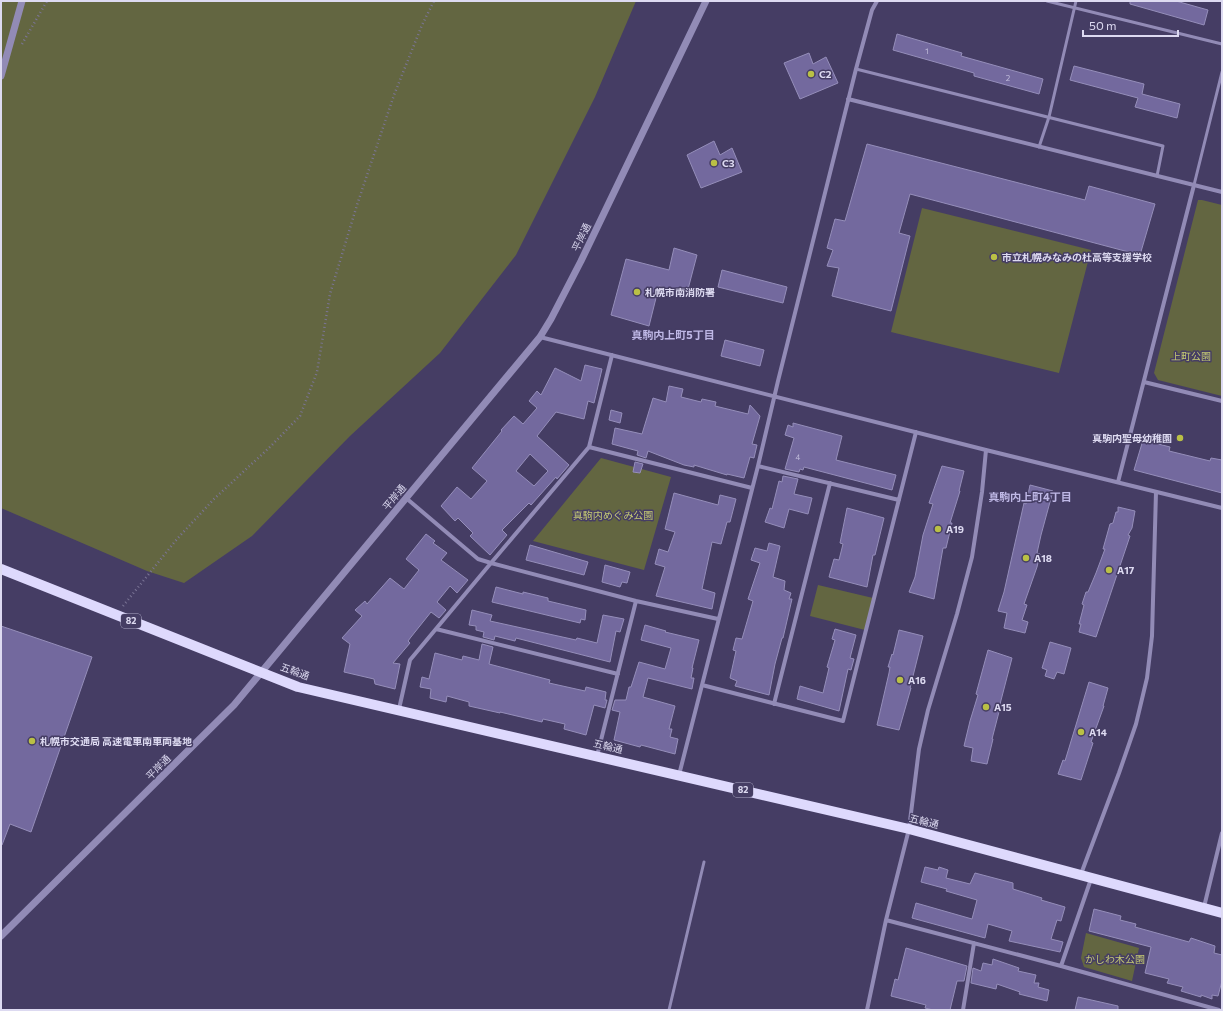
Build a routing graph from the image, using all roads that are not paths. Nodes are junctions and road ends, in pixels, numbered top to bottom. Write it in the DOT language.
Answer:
graph roads {
  1 [pos="22,1"];
  2 [pos="706,1"];
  3 [pos="877,1"];
  4 [pos="1048,1"];
  5 [pos="1076,1"];
  6 [pos="1074,8"];
  7 [pos="1222,44"];
  8 [pos="856,69"];
  9 [pos="1222,72"];
  10 [pos="1,76"];
  11 [pos="848,100"];
  12 [pos="1049,117"];
  13 [pos="1040,147"];
  14 [pos="1157,176"];
  15 [pos="1194,185"];
  16 [pos="1222,192"];
  17 [pos="540,337"];
  18 [pos="612,355"];
  19 [pos="1144,382"];
  20 [pos="774,396"];
  21 [pos="1222,401"];
  22 [pos="916,432"];
  23 [pos="589,447"];
  24 [pos="986,450"];
  25 [pos="758,466"];
  26 [pos="1118,482"];
  27 [pos="830,483"];
  28 [pos="752,488"];
  29 [pos="1156,492"];
  30 [pos="406,498"];
  31 [pos="899,500"];
  32 [pos="1222,508"];
  33 [pos="491,563"];
  34 [pos="1,569"];
  35 [pos="636,601"];
  36 [pos="718,619"];
  37 [pos="436,629"];
  38 [pos="262,671"];
  39 [pos="618,674"];
  40 [pos="702,685"];
  41 [pos="774,704"];
  42 [pos="399,709"];
  43 [pos="597,756"];
  44 [pos="679,775"];
  45 [pos="909,829"];
  46 [pos="1222,833"];
  47 [pos="704,862"];
  48 [pos="1081,874"];
  49 [pos="1092,877"];
  50 [pos="1203,908"];
  51 [pos="1222,913"];
  52 [pos="886,920"];
  53 [pos="1,936"];
  54 [pos="974,943"];
  55 [pos="1062,966"];
  56 [pos="1198,1005"];
  57 [pos="669,1010"];
  58 [pos="868,1010"];
  59 [pos="963,1010"];
  60 [pos="1196,1010"];
  61 [pos="1219,1010"];
  1 -- 10 [label="street"];
  2 -- 17 [label="street, 平岸通"];
  3 -- 8 [label="street"];
  4 -- 6 [label="lane"];
  5 -- 6 [label="lane"];
  6 -- 7 [label="lane"];
  6 -- 12 [label="lane"];
  8 -- 11 [label="street"];
  8 -- 12 [label="lane"];
  9 -- 15 [label="lane"];
  11 -- 13 [label="street"];
  11 -- 20 [label="street"];
  12 -- 13 [label="lane"];
  12 -- 14 [label="lane"];
  13 -- 14 [label="street"];
  14 -- 15 [label="street"];
  15 -- 16 [label="street"];
  15 -- 19 [label="street"];
  17 -- 18 [label="street"];
  17 -- 30 [label="street, 平岸通"];
  18 -- 20 [label="street"];
  18 -- 23 [label="street"];
  19 -- 21 [label="street"];
  19 -- 26 [label="street"];
  20 -- 22 [label="street"];
  20 -- 25 [label="street"];
  22 -- 24 [label="street"];
  22 -- 31 [label="street"];
  23 -- 28 [label="street"];
  23 -- 33 [label="street"];
  24 -- 26 [label="street"];
  24 -- 45 [label="street"];
  25 -- 27 [label="street"];
  25 -- 28 [label="street"];
  26 -- 29 [label="street"];
  27 -- 31 [label="street"];
  27 -- 41 [label="street"];
  28 -- 36 [label="street"];
  29 -- 32 [label="street"];
  29 -- 48 [label="street"];
  30 -- 33 [label="street"];
  30 -- 38 [label="street, 平岸通"];
  31 -- 41 [label="street"];
  33 -- 35 [label="street"];
  33 -- 37 [label="street"];
  34 -- 38 [label="main road, 五輪通 / 82"];
  35 -- 36 [label="street"];
  35 -- 39 [label="street"];
  36 -- 40 [label="street"];
  37 -- 39 [label="street"];
  37 -- 42 [label="street"];
  38 -- 42 [label="main road, 五輪通 / 82"];
  38 -- 53 [label="street, 平岸通"];
  39 -- 43 [label="street"];
  40 -- 41 [label="street"];
  40 -- 44 [label="street"];
  42 -- 43 [label="main road, 五輪通 / 82"];
  43 -- 44 [label="main road, 五輪通 / 82"];
  44 -- 45 [label="main road, 五輪通 / 82"];
  45 -- 48 [label="main road, 五輪通 / 82"];
  45 -- 52 [label="street"];
  46 -- 50 [label="street"];
  47 -- 57 [label="lane"];
  48 -- 49 [label="main road, 五輪通 / 82"];
  49 -- 50 [label="main road, 五輪通 / 82"];
  49 -- 55 [label="street"];
  50 -- 51 [label="main road, 五輪通 / 82"];
  52 -- 54 [label="street"];
  52 -- 58 [label="street"];
  54 -- 55 [label="street"];
  54 -- 59 [label="street"];
  55 -- 56 [label="street"];
  56 -- 60 [label="street"];
  56 -- 61 [label="street"];
}
